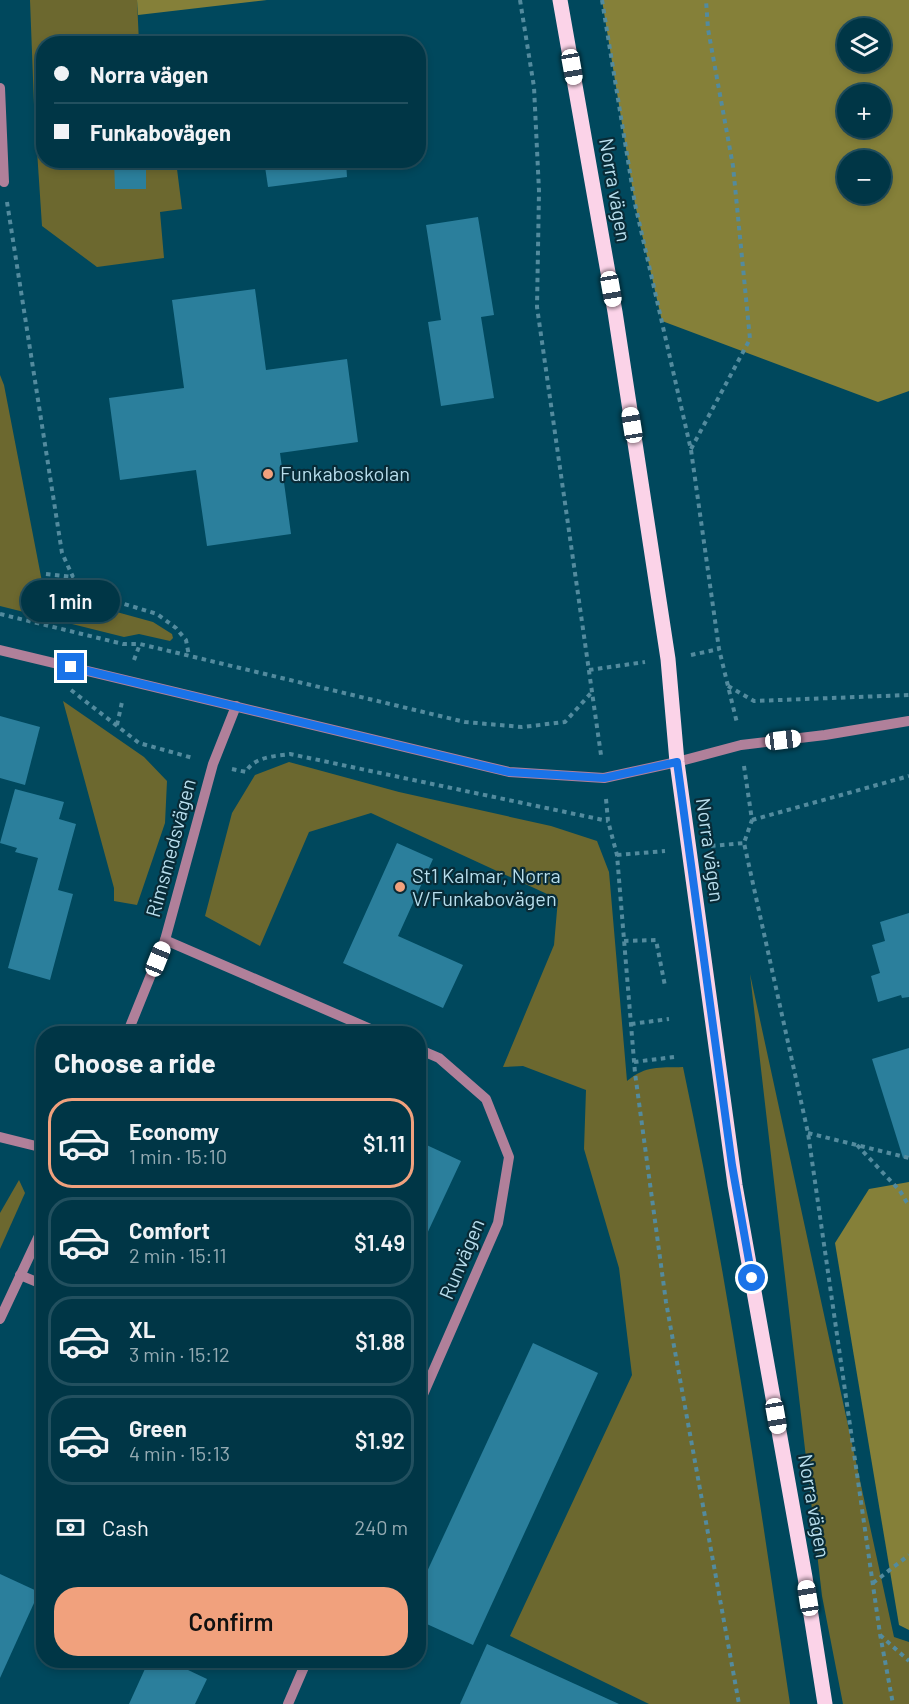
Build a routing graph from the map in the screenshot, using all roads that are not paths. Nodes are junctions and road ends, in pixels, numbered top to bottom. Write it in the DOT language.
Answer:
graph roads {
  1 [pos="560,0"];
  2 [pos="0,88"];
  3 [pos="4,182"];
  4 [pos="0,650"];
  5 [pos="236,706"];
  6 [pos="909,721"];
  7 [pos="677,762"];
  8 [pos="165,940"];
  9 [pos="130,1026"];
  10 [pos="364,1026"];
  11 [pos="426,1052"];
  12 [pos="0,1137"];
  13 [pos="36,1146"];
  14 [pos="36,1242"];
  15 [pos="20,1275"];
  16 [pos="36,1282"];
  17 [pos="0,1319"];
  18 [pos="426,1388"];
  19 [pos="304,1668"];
  20 [pos="288,1704"];
  21 [pos="825,1704"];
  1 -- 7 [label="main road, Norra vägen"];
  2 -- 3 [label="street"];
  4 -- 5 [label="street"];
  5 -- 7 [label="street"];
  5 -- 8 [label="street, Rimsmedsvägen"];
  6 -- 7 [label="street"];
  7 -- 21 [label="main road, Norra vägen"];
  8 -- 9 [label="street, Rimsmedsvägen"];
  8 -- 10 [label="street"];
  11 -- 18 [label="street, Runvägen"];
  12 -- 13 [label="street"];
  14 -- 15 [label="street"];
  15 -- 16 [label="street"];
  15 -- 17 [label="street"];
  19 -- 20 [label="street"];
}
